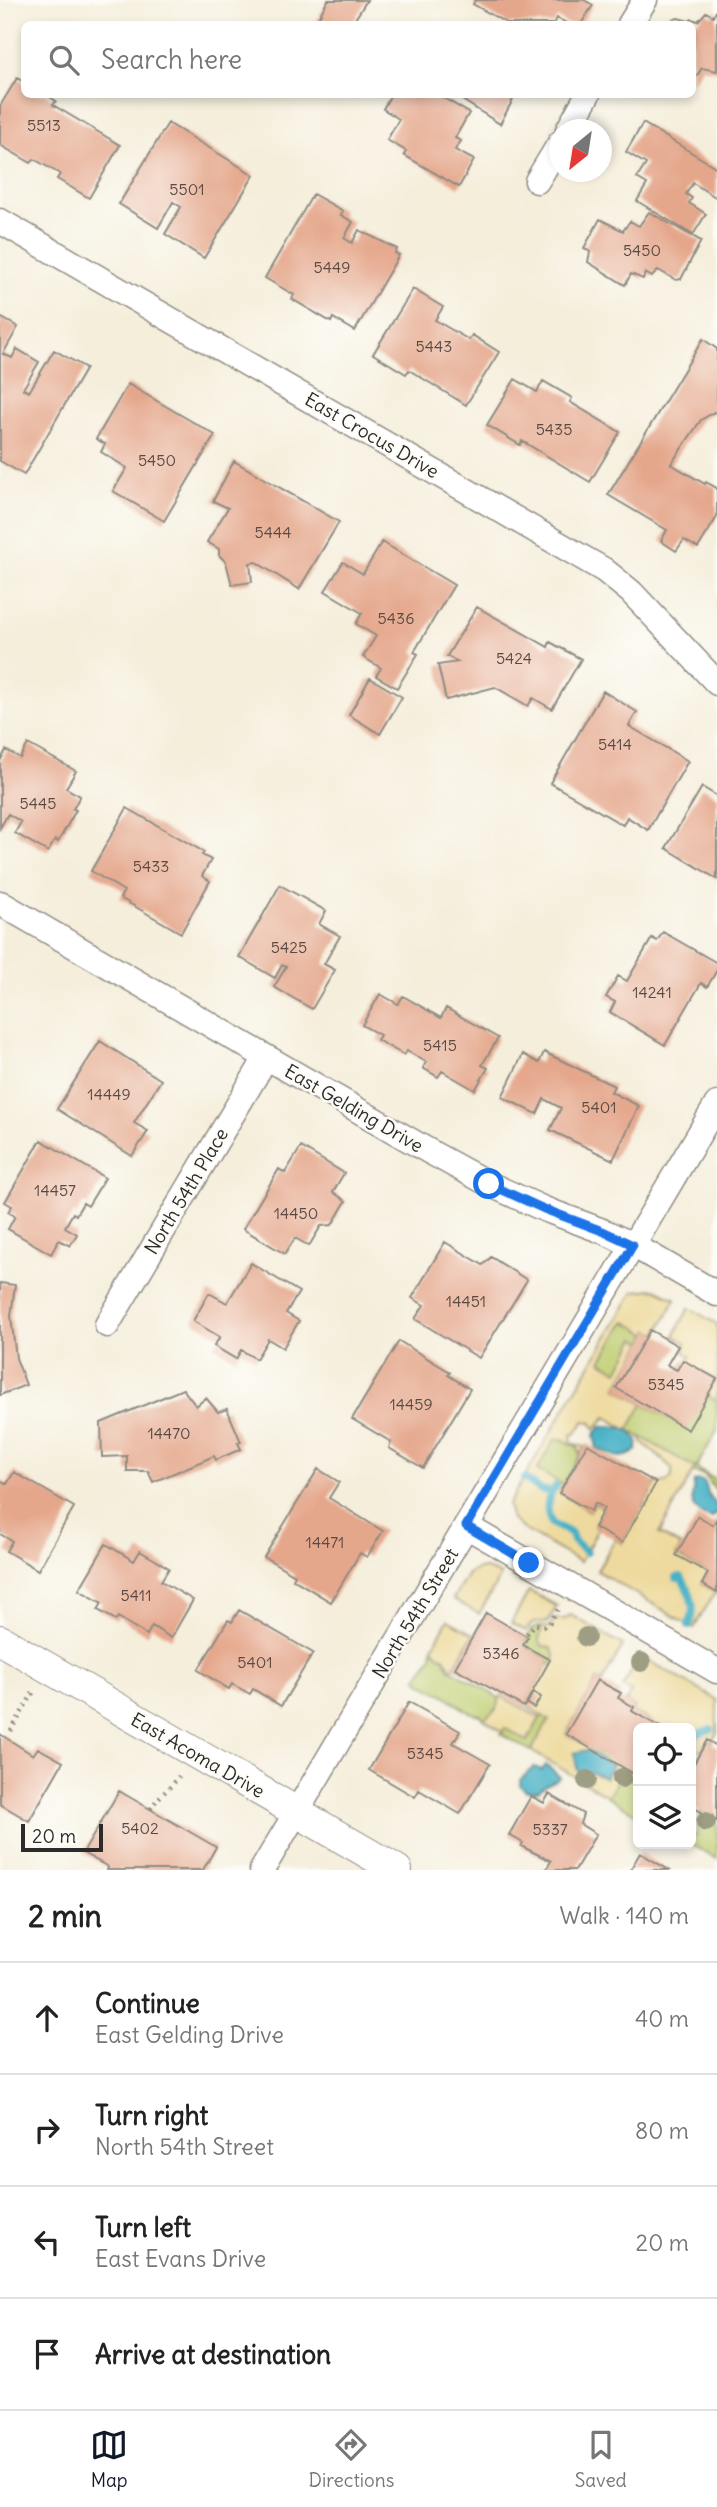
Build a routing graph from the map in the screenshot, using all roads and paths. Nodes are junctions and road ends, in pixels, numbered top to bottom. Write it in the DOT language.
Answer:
graph roads {
  1 [pos="645,0"];
  2 [pos="632,21"];
  3 [pos="587,98"];
  4 [pos="574,119"];
  5 [pos="549,160"];
  6 [pos="537,181"];
  7 [pos="0,221"];
  8 [pos="717,683"];
  9 [pos="0,903"];
  10 [pos="266,1058"];
  11 [pos="717,1104"];
  12 [pos="633,1245"];
  13 [pos="717,1294"];
  14 [pos="107,1325"];
  15 [pos="466,1526"];
  16 [pos="561,1604"];
  17 [pos="527,1634"];
  18 [pos="0,1640"];
  19 [pos="717,1671"];
  20 [pos="34,1691"];
  21 [pos="11,1731"];
  22 [pos="180,1776"];
  23 [pos="150,1809"];
  24 [pos="297,1812"];
  25 [pos="262,1870"];
  26 [pos="397,1870"];
  1 -- 2 [label="street"];
  3 -- 4 [label="street"];
  5 -- 6 [label="street"];
  7 -- 8 [label="street, East Crocus Drive"];
  9 -- 10 [label="street, East Gelding Drive"];
  10 -- 12 [label="street, East Gelding Drive"];
  10 -- 14 [label="street, North 54th Place"];
  11 -- 12 [label="street, North 54th Street"];
  12 -- 13 [label="street, East Gelding Drive"];
  12 -- 15 [label="street, North 54th Street"];
  15 -- 19 [label="street"];
  15 -- 24 [label="street, North 54th Street"];
  16 -- 17 [label="path"];
  18 -- 24 [label="street, East Acoma Drive"];
  20 -- 21 [label="path"];
  22 -- 23 [label="path"];
  24 -- 25 [label="street, North 54th Street"];
  24 -- 26 [label="street, East Acoma Drive"];
}
